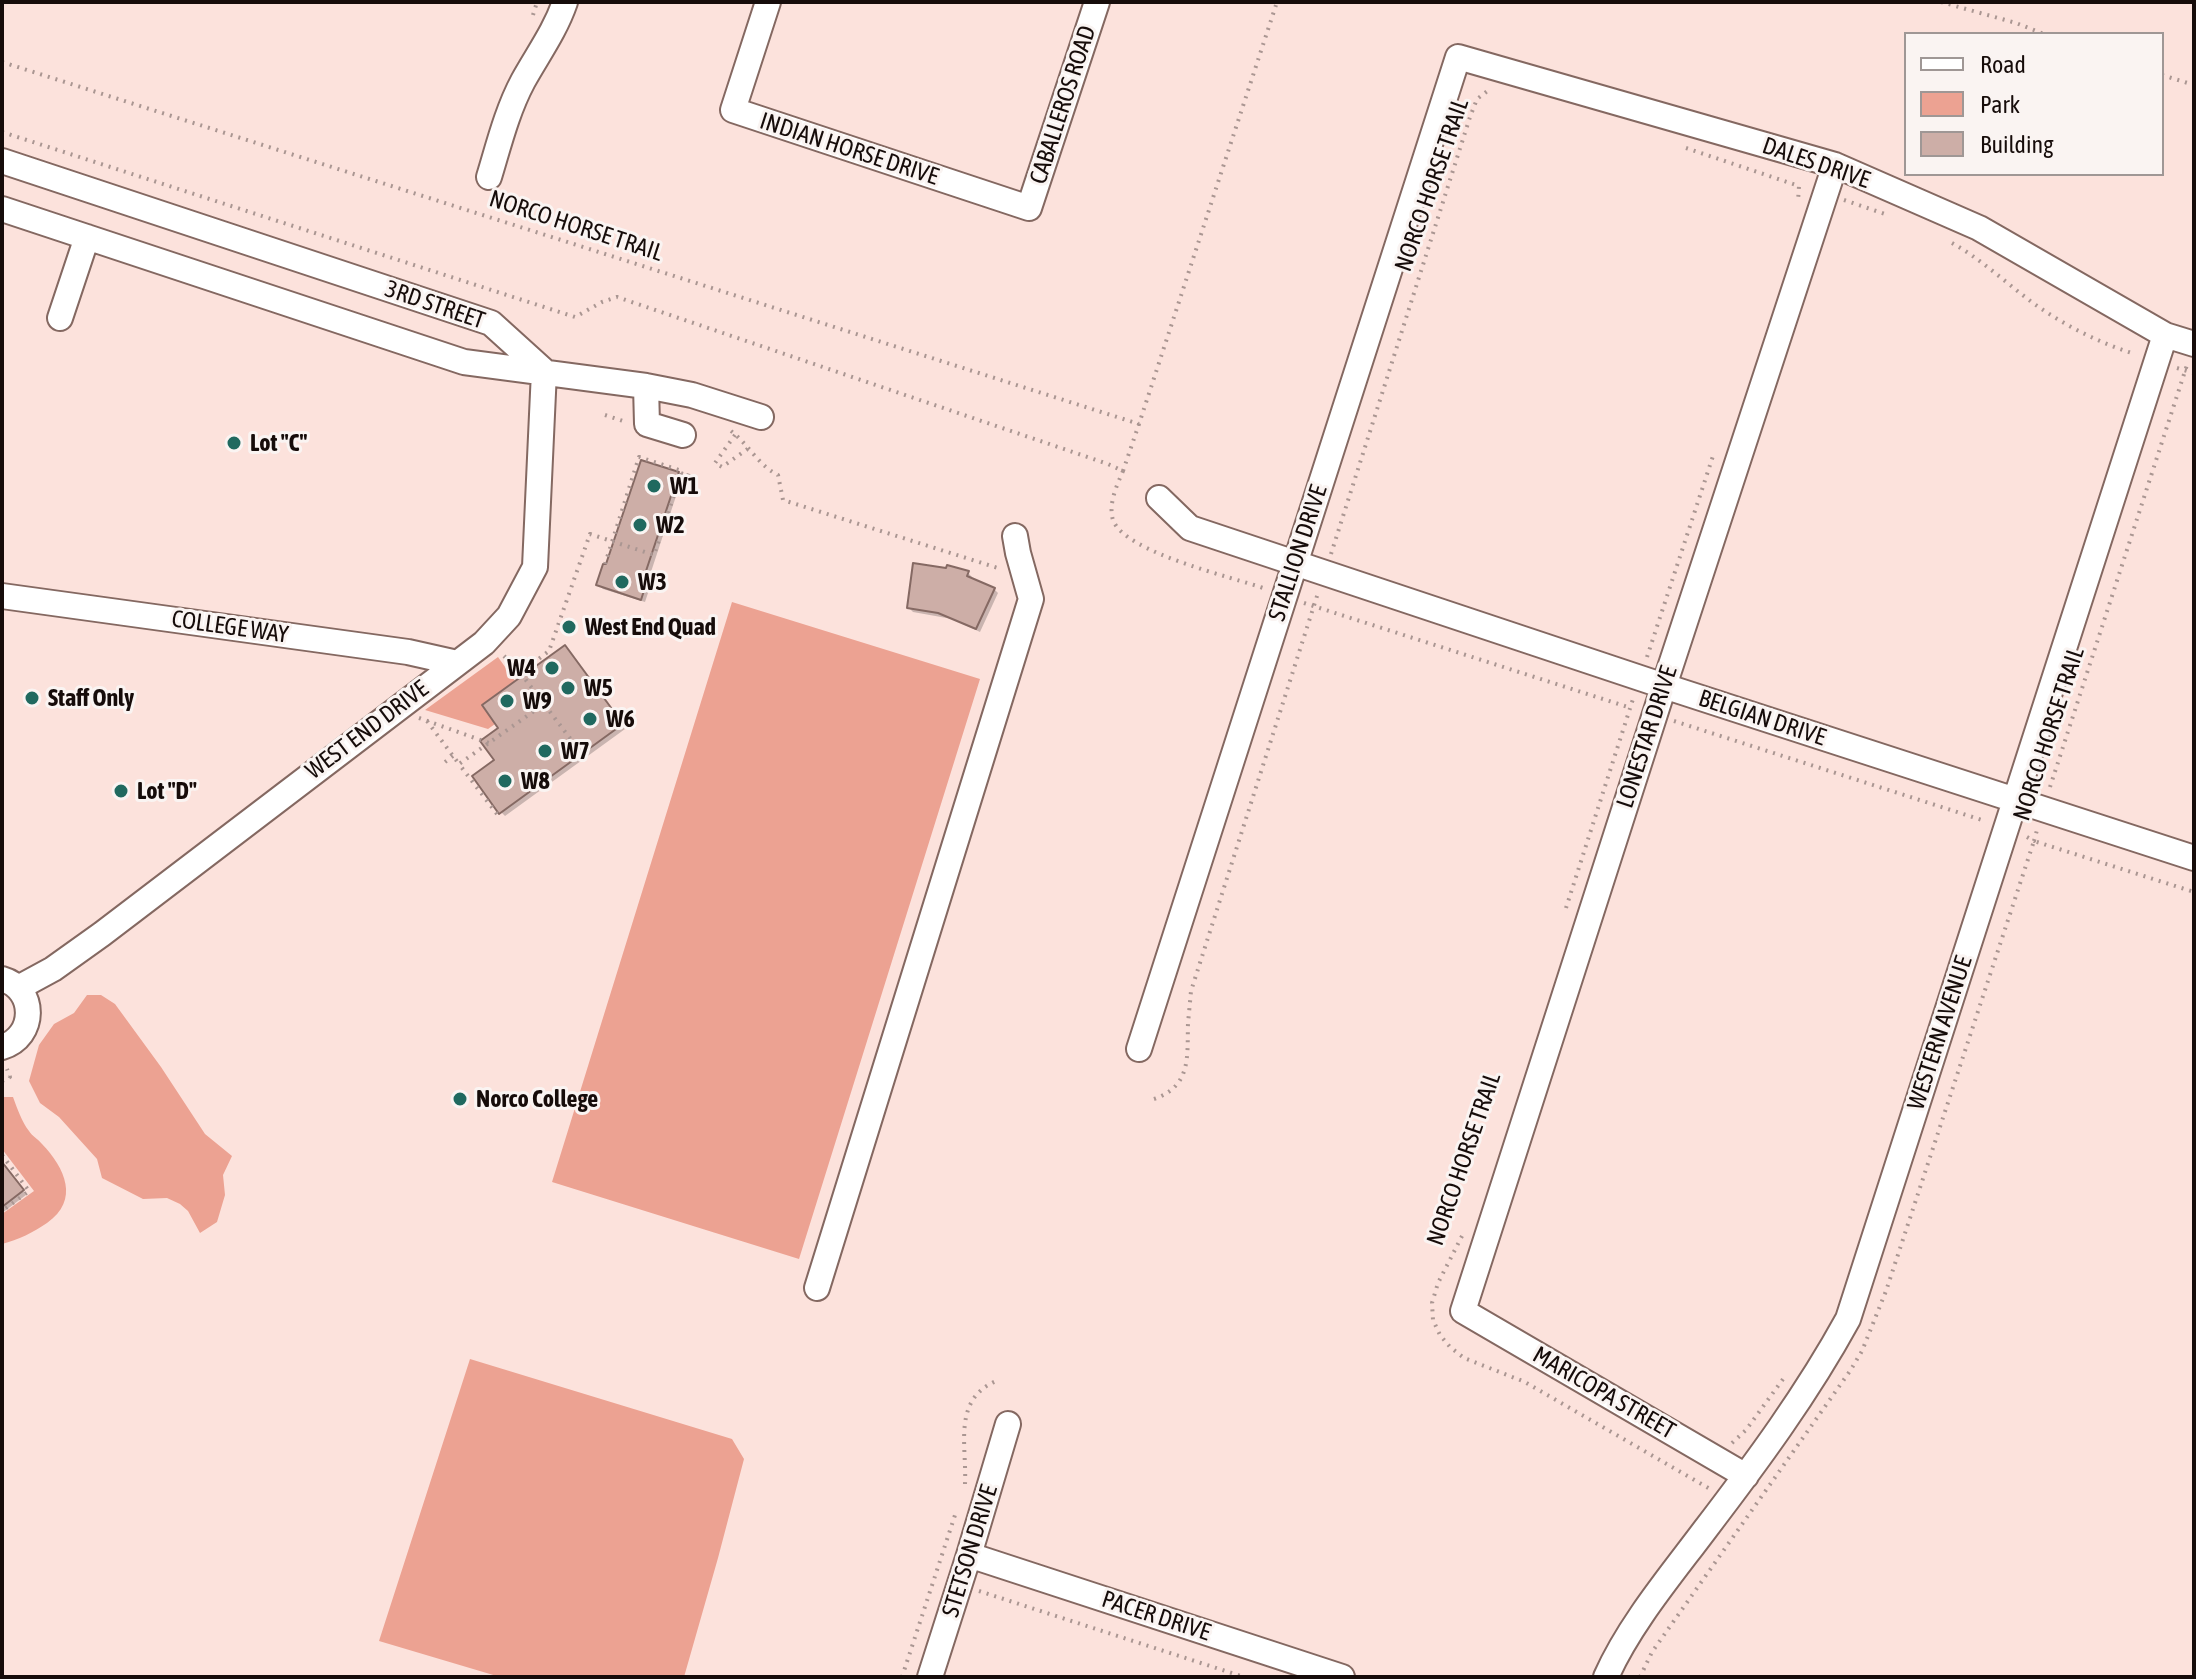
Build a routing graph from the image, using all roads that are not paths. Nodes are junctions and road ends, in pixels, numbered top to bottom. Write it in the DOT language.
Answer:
graph roads {
  1 [pos="768,2"];
  2 [pos="1097,2"];
  3 [pos="561,13"];
  4 [pos="1458,57"];
  5 [pos="2,161"];
  6 [pos="1835,165"];
  7 [pos="489,177"];
  8 [pos="1029,208"];
  9 [pos="2,209"];
  10 [pos="87,237"];
  11 [pos="60,318"];
  12 [pos="2165,335"];
  13 [pos="2192,351"];
  14 [pos="544,371"];
  15 [pos="646,386"];
  16 [pos="761,417"];
  17 [pos="683,435"];
  18 [pos="1159,498"];
  19 [pos="1015,536"];
  20 [pos="1295,563"];
  21 [pos="2,596"];
  22 [pos="457,663"];
  23 [pos="1652,682"];
  24 [pos="2015,800"];
  25 [pos="2194,858"];
  26 [pos="10,984"];
  27 [pos="1139,1049"];
  28 [pos="3,1055"];
  29 [pos="817,1288"];
  30 [pos="1463,1311"];
  31 [pos="1008,1424"];
  32 [pos="1746,1476"];
  33 [pos="969,1555"];
  34 [pos="930,1677"];
  35 [pos="1342,1677"];
  36 [pos="1606,1677"];
  1 -- 8 [label="street, INDIAN HORSE DRIVE"];
  2 -- 8 [label="street, CABALLEROS ROAD"];
  3 -- 7 [label="street"];
  4 -- 6 [label="street, DALES DRIVE"];
  4 -- 20 [label="street, STALLION DRIVE"];
  5 -- 14 [label="street, 3RD STREET"];
  6 -- 12 [label="street, DALES DRIVE"];
  6 -- 23 [label="street, LONESTAR DRIVE"];
  9 -- 10 [label="street, 3RD STREET"];
  10 -- 11 [label="street"];
  10 -- 14 [label="street, 3RD STREET"];
  12 -- 13 [label="street, DALES DRIVE"];
  12 -- 24 [label="street, WESTERN AVENUE"];
  14 -- 15 [label="street"];
  14 -- 22 [label="street, WEST END DRIVE"];
  15 -- 16 [label="street"];
  15 -- 17 [label="street"];
  18 -- 20 [label="street, BELGIAN DRIVE"];
  19 -- 29 [label="street"];
  20 -- 23 [label="street, BELGIAN DRIVE"];
  20 -- 27 [label="street, STALLION DRIVE"];
  21 -- 22 [label="street, COLLEGE WAY"];
  22 -- 26 [label="street, WEST END DRIVE"];
  23 -- 24 [label="street, BELGIAN DRIVE"];
  23 -- 30 [label="street, LONESTAR DRIVE"];
  24 -- 25 [label="street, BELGIAN DRIVE"];
  24 -- 32 [label="street, WESTERN AVENUE"];
  26 -- 28 [label="street"];
  30 -- 32 [label="street, MARICOPA STREET"];
  31 -- 33 [label="street, STETSON DRIVE"];
  32 -- 36 [label="street, WESTERN AVENUE"];
  33 -- 34 [label="street, STETSON DRIVE"];
  33 -- 35 [label="street, PACER DRIVE"];
}
